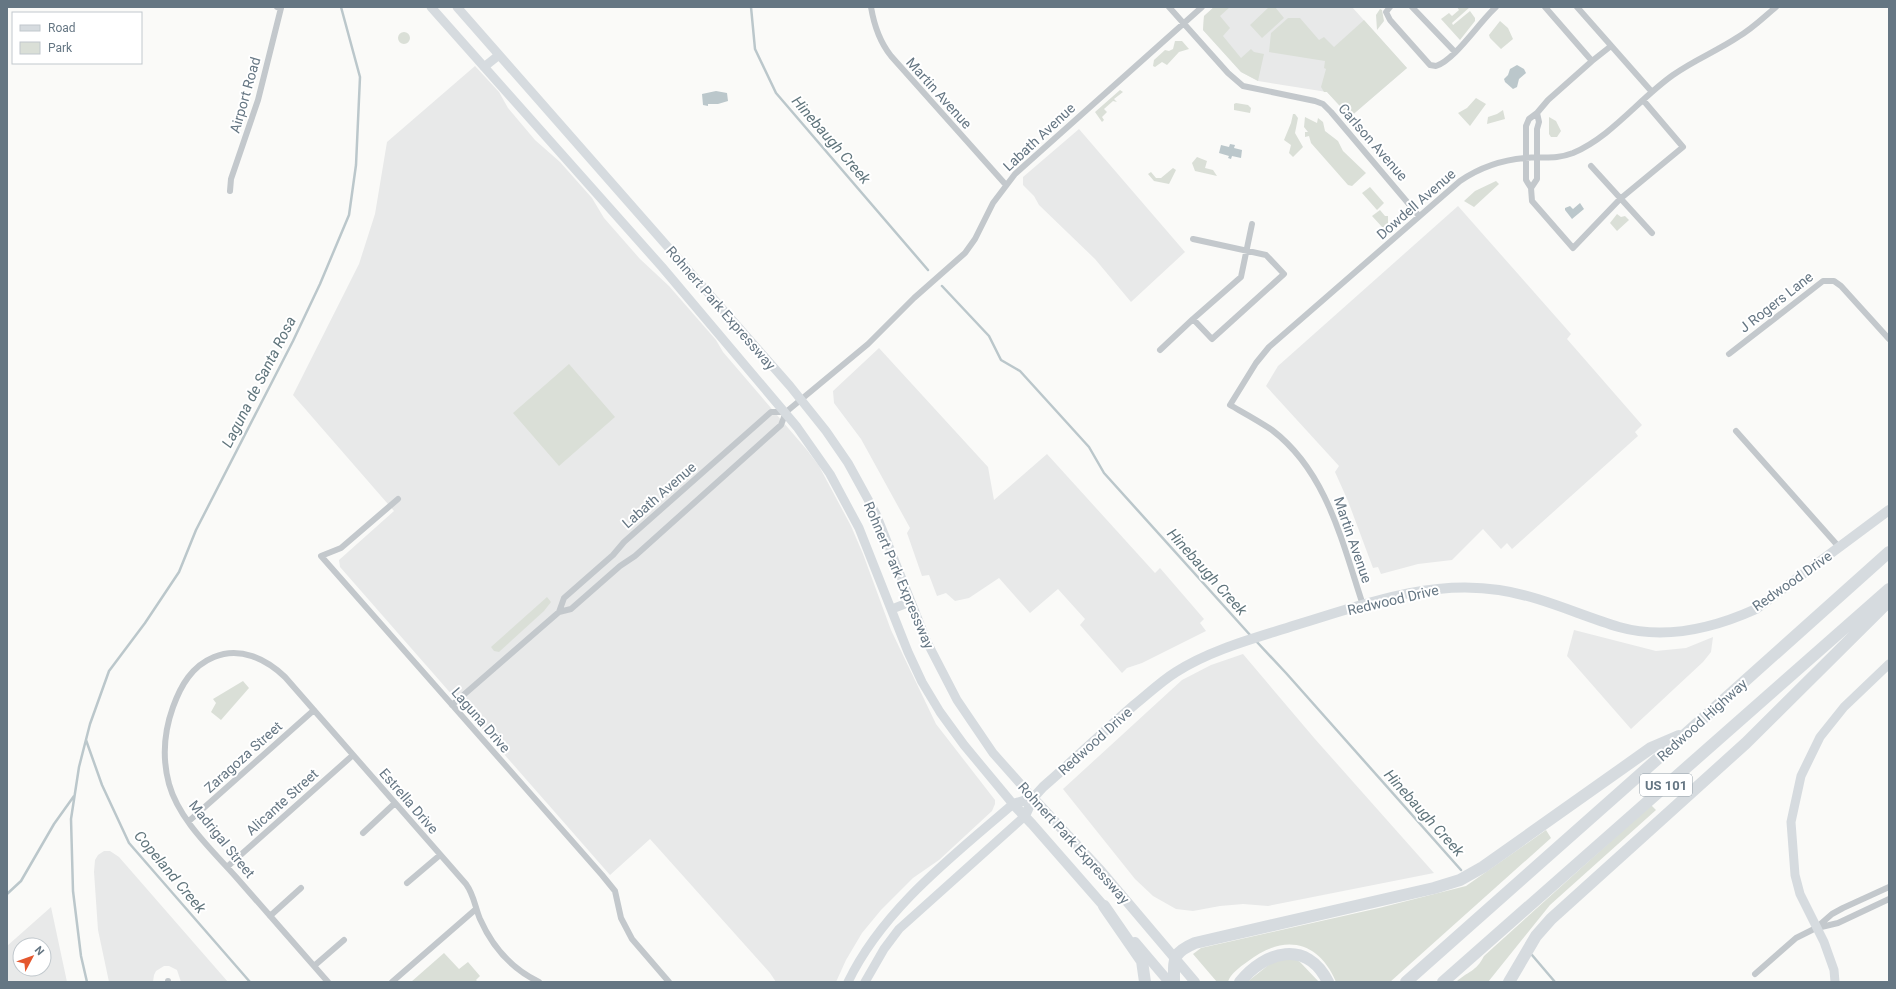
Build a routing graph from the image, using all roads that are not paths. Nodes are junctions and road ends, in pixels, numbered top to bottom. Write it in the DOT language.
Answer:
graph roads {
  1 [pos="277,7"];
  2 [pos="432,7"];
  3 [pos="457,7"];
  4 [pos="871,7"];
  5 [pos="1169,7"];
  6 [pos="1202,7"];
  7 [pos="1390,7"];
  8 [pos="1412,7"];
  9 [pos="1496,7"];
  10 [pos="1545,7"];
  11 [pos="1577,7"];
  12 [pos="1776,7"];
  13 [pos="1184,23"];
  14 [pos="1611,46"];
  15 [pos="1455,52"];
  16 [pos="499,55"];
  17 [pos="1592,61"];
  18 [pos="484,67"];
  19 [pos="1652,92"];
  20 [pos="1643,100"];
  21 [pos="1537,113"];
  22 [pos="569,135"];
  23 [pos="555,145"];
  24 [pos="1526,158"];
  25 [pos="1537,158"];
  26 [pos="1591,166"];
  27 [pos="1006,185"];
  28 [pos="1531,188"];
  29 [pos="230,192"];
  30 [pos="1620,199"];
  31 [pos="1419,216"];
  32 [pos="1252,224"];
  33 [pos="1652,233"];
  34 [pos="1193,239"];
  35 [pos="1247,251"];
  36 [pos="1193,320"];
  37 [pos="1889,339"];
  38 [pos="1160,350"];
  39 [pos="1729,354"];
  40 [pos="801,399"];
  41 [pos="1230,405"];
  42 [pos="786,412"];
  43 [pos="1736,431"];
  44 [pos="398,500"];
  45 [pos="1889,510"];
  46 [pos="1839,548"];
  47 [pos="1889,552"];
  48 [pos="1889,589"];
  49 [pos="1889,601"];
  50 [pos="910,602"];
  51 [pos="1363,605"];
  52 [pos="892,609"];
  53 [pos="559,612"];
  54 [pos="240,653"];
  55 [pos="1889,664"];
  56 [pos="452,706"];
  57 [pos="314,710"];
  58 [pos="1689,731"];
  59 [pos="353,755"];
  60 [pos="1033,798"];
  61 [pos="395,803"];
  62 [pos="1013,804"];
  63 [pos="1025,816"];
  64 [pos="189,821"];
  65 [pos="363,833"];
  66 [pos="440,854"];
  67 [pos="227,867"];
  68 [pos="407,883"];
  69 [pos="1889,887"];
  70 [pos="301,888"];
  71 [pos="1889,899"];
  72 [pos="1104,906"];
  73 [pos="476,909"];
  74 [pos="270,916"];
  75 [pos="1816,928"];
  76 [pos="344,940"];
  77 [pos="1174,958"];
  78 [pos="314,966"];
  79 [pos="1755,974"];
  80 [pos="328,982"];
  81 [pos="392,982"];
  82 [pos="539,982"];
  83 [pos="669,982"];
  84 [pos="848,982"];
  85 [pos="865,982"];
  86 [pos="1145,982"];
  87 [pos="1169,982"];
  88 [pos="1174,982"];
  89 [pos="1196,982"];
  90 [pos="1240,982"];
  91 [pos="1328,982"];
  92 [pos="1406,982"];
  93 [pos="1443,982"];
  94 [pos="1509,982"];
  95 [pos="1835,982"];
  1 -- 29 [label="street, Airport Road"];
  2 -- 18 [label="main road, Rohnert Park Expressway"];
  3 -- 16 [label="main road, Rohnert Park Expressway"];
  4 -- 27 [label="street, Martin Avenue"];
  5 -- 13 [label="street, Carlson Avenue"];
  6 -- 13 [label="street, Labath Avenue"];
  7 -- 15 [label="street"];
  8 -- 15 [label="street"];
  9 -- 15 [label="street"];
  10 -- 17 [label="street"];
  11 -- 14 [label="street"];
  12 -- 19 [label="street, Dowdell Avenue"];
  13 -- 27 [label="street, Labath Avenue"];
  13 -- 31 [label="street, Carlson Avenue"];
  14 -- 17 [label="street"];
  14 -- 19 [label="street"];
  16 -- 18 [label="main road"];
  16 -- 22 [label="main road, Rohnert Park Expressway"];
  17 -- 21 [label="street"];
  18 -- 23 [label="main road, Rohnert Park Expressway"];
  19 -- 20 [label="street, Dowdell Avenue"];
  20 -- 25 [label="street, Dowdell Avenue"];
  20 -- 30 [label="street"];
  21 -- 24 [label="street"];
  21 -- 25 [label="street"];
  22 -- 23 [label="main road"];
  22 -- 40 [label="main road, Rohnert Park Expressway"];
  23 -- 42 [label="main road, Rohnert Park Expressway"];
  24 -- 25 [label="street, Dowdell Avenue"];
  24 -- 28 [label="street"];
  24 -- 31 [label="street, Dowdell Avenue"];
  25 -- 28 [label="street"];
  26 -- 30 [label="street"];
  27 -- 40 [label="street, Labath Avenue"];
  28 -- 30 [label="street"];
  30 -- 33 [label="street"];
  31 -- 41 [label="street, Dowdell Avenue"];
  32 -- 35 [label="street"];
  34 -- 35 [label="street"];
  35 -- 36 [label="street"];
  35 -- 36 [label="street"];
  36 -- 38 [label="street"];
  37 -- 39 [label="street, J Rogers Lane"];
  40 -- 42 [label="street, Labath Avenue"];
  40 -- 50 [label="main road, Rohnert Park Expressway"];
  41 -- 51 [label="street, Martin Avenue"];
  42 -- 52 [label="main road, Rohnert Park Expressway"];
  42 -- 53 [label="street, Labath Avenue"];
  42 -- 53 [label="street, Labath Avenue"];
  43 -- 46 [label="street"];
  44 -- 56 [label="street, Laguna Drive"];
  45 -- 46 [label="main road, Redwood Drive"];
  46 -- 51 [label="main road, Redwood Drive"];
  47 -- 58 [label="highway, Redwood Highway / US 101"];
  48 -- 93 [label="highway, Redwood Highway / US 101"];
  49 -- 94 [label="highway"];
  50 -- 52 [label="main road"];
  50 -- 60 [label="main road, Rohnert Park Expressway"];
  51 -- 60 [label="main road, Redwood Drive"];
  52 -- 62 [label="main road, Rohnert Park Expressway"];
  53 -- 56 [label="street, Labath Avenue"];
  54 -- 57 [label="street, Estrella Drive"];
  54 -- 64 [label="street, Madrigal Street"];
  55 -- 75 [label="main road"];
  56 -- 83 [label="street, Laguna Drive"];
  57 -- 59 [label="street, Estrella Drive"];
  57 -- 64 [label="street, Zaragoza Street"];
  58 -- 77 [label="highway"];
  58 -- 92 [label="highway, Redwood Highway / US 101"];
  59 -- 61 [label="street, Estrella Drive"];
  59 -- 67 [label="street, Alicante Street"];
  60 -- 62 [label="main road, Redwood Drive"];
  60 -- 63 [label="main road, Redwood Drive"];
  60 -- 77 [label="main road, Rohnert Park Expressway"];
  61 -- 65 [label="street"];
  61 -- 66 [label="street, Estrella Drive"];
  62 -- 63 [label="main road, Rohnert Park Expressway"];
  62 -- 84 [label="main road, Redwood Drive"];
  63 -- 72 [label="main road, Rohnert Park Expressway"];
  63 -- 85 [label="main road, Redwood Drive"];
  64 -- 67 [label="street, Madrigal Street"];
  66 -- 68 [label="street"];
  66 -- 73 [label="street, Estrella Drive"];
  67 -- 74 [label="street, Madrigal Street"];
  69 -- 75 [label="street"];
  70 -- 74 [label="street"];
  71 -- 75 [label="street"];
  72 -- 86 [label="highway"];
  72 -- 87 [label="main road, Rohnert Park Expressway"];
  73 -- 81 [label="street"];
  73 -- 82 [label="street, Estrella Drive"];
  74 -- 78 [label="street, Madrigal Street"];
  75 -- 79 [label="street"];
  75 -- 95 [label="main road"];
  76 -- 78 [label="street"];
  77 -- 88 [label="highway"];
  77 -- 89 [label="main road, Rohnert Park Expressway"];
  78 -- 80 [label="street, Madrigal Street"];
  90 -- 91 [label="highway"];
}
